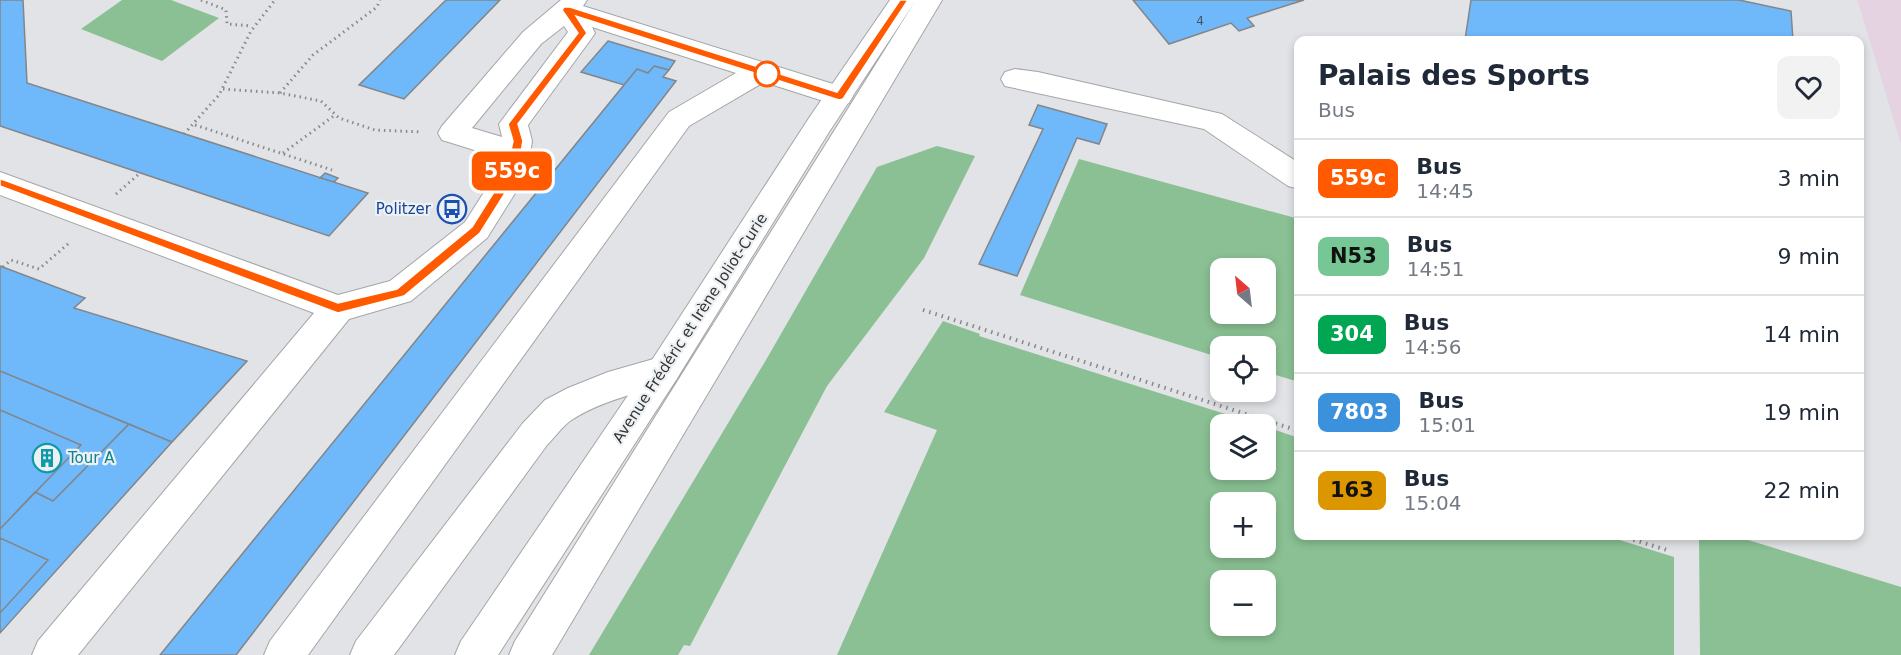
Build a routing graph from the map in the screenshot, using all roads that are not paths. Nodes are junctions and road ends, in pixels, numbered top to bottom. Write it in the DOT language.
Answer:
graph roads {
  1 [pos="903,0"];
  2 [pos="930,0"];
  3 [pos="570,5"];
  4 [pos="760,72"];
  5 [pos="1015,79"];
  6 [pos="839,96"];
  7 [pos="516,152"];
  8 [pos="1294,175"];
  9 [pos="0,183"];
  10 [pos="338,308"];
  11 [pos="664,370"];
  12 [pos="52,655"];
  13 [pos="284,655"];
  14 [pos="370,655"];
  15 [pos="476,655"];
  16 [pos="529,655"];
  1 -- 6 [label="main road, Avenue Frédéric et Irène Joliot-Curie"];
  2 -- 16 [label="main road, Avenue Frédéric et Irène Joliot-Curie"];
  3 -- 4 [label="main road"];
  3 -- 7 [label="main road"];
  3 -- 7 [label="main road"];
  4 -- 6 [label="main road"];
  4 -- 13 [label="main road"];
  5 -- 8 [label="main road"];
  6 -- 11 [label="main road, Avenue Frédéric et Irène Joliot-Curie"];
  7 -- 10 [label="main road"];
  9 -- 10 [label="main road"];
  10 -- 12 [label="main road"];
  11 -- 14 [label="main road"];
  11 -- 15 [label="main road, Avenue Frédéric et Irène Joliot-Curie"];
}
